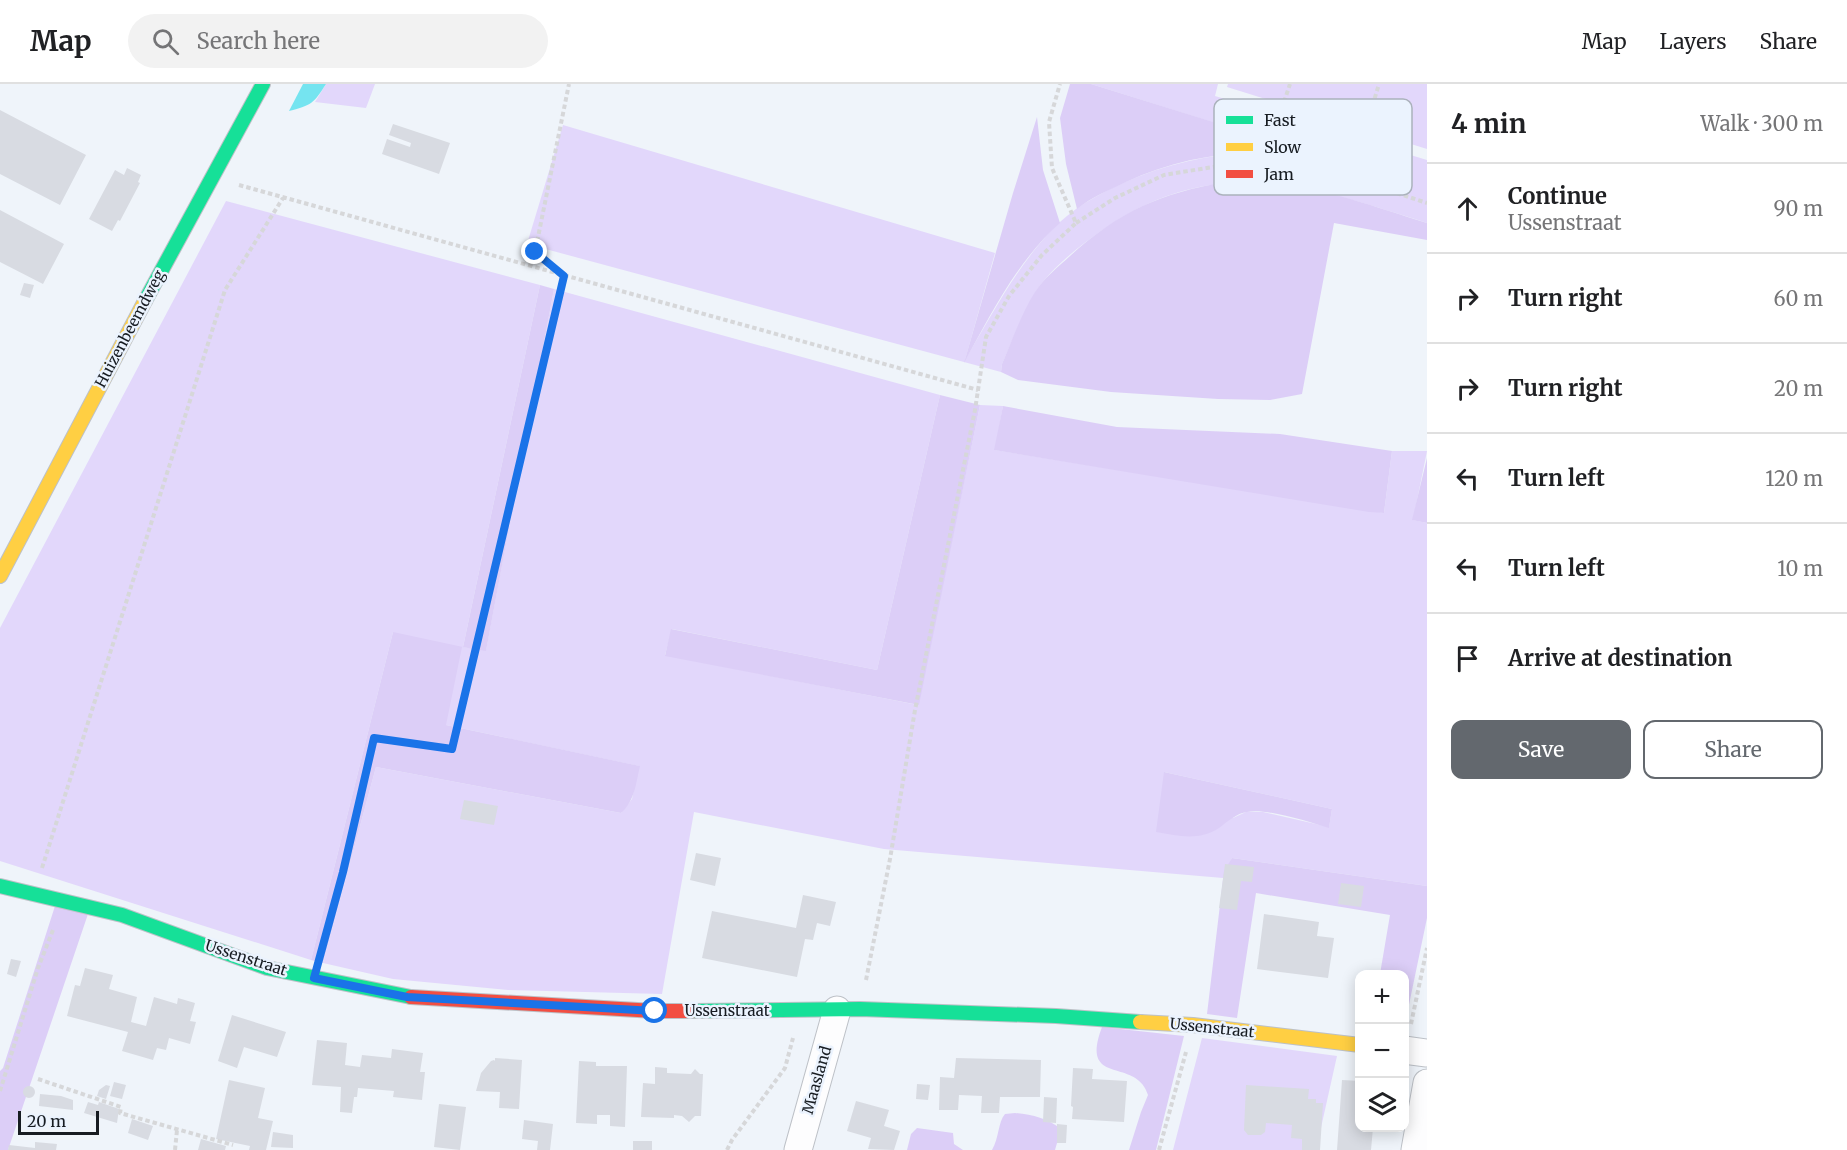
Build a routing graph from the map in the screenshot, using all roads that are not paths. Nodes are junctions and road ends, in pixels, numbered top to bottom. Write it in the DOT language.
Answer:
graph roads {
  1 [pos="263,84"];
  2 [pos="0,576"];
  3 [pos="0,886"];
  4 [pos="849,1010"];
  5 [pos="1355,1045"];
  6 [pos="1427,1083"];
  7 [pos="798,1150"];
  8 [pos="1415,1150"];
  1 -- 2 [label="street, Huizenbeemdweg"];
  3 -- 4 [label="street, Ussenstraat"];
  4 -- 5 [label="street, Ussenstraat"];
  4 -- 7 [label="street, Maasland"];
  6 -- 8 [label="street"];
}
